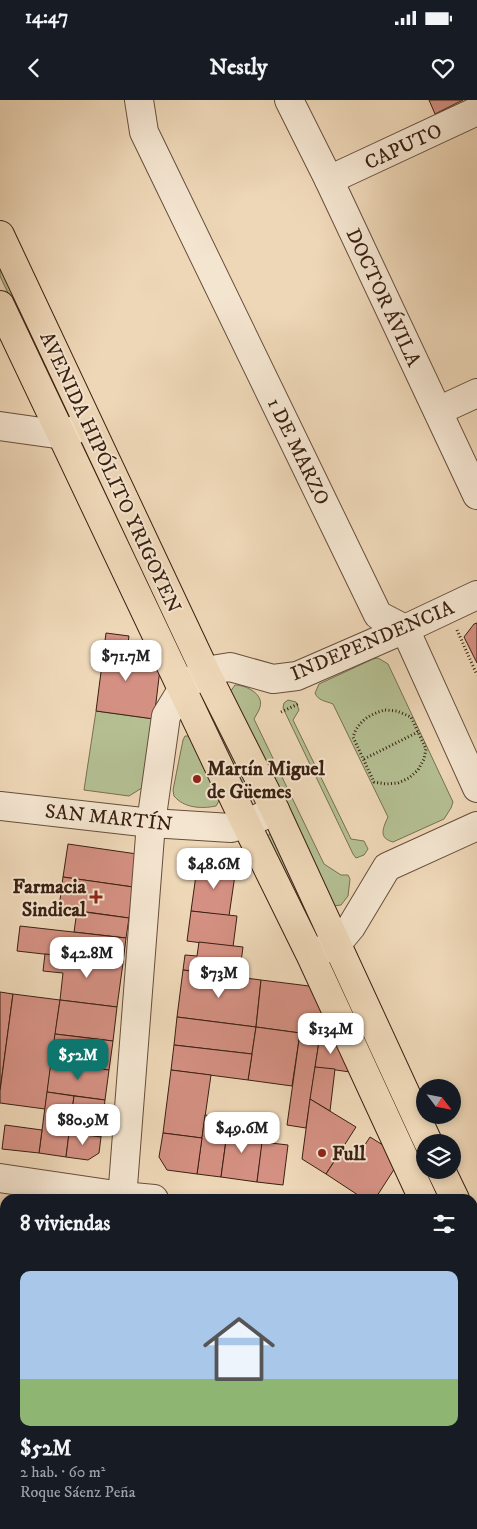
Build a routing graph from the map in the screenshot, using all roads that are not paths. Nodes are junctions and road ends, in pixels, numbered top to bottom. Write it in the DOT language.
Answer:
graph roads {
  1 [pos="139,100"];
  2 [pos="289,100"];
  3 [pos="477,111"];
  4 [pos="329,180"];
  5 [pos="0,235"];
  6 [pos="0,305"];
  7 [pos="477,393"];
  8 [pos="438,411"];
  9 [pos="88,424"];
  10 [pos="0,426"];
  11 [pos="63,435"];
  12 [pos="477,495"];
  13 [pos="477,595"];
  14 [pos="405,629"];
  15 [pos="204,671"];
  16 [pos="183,688"];
  17 [pos="477,788"];
  18 [pos="0,806"];
  19 [pos="275,810"];
  20 [pos="151,823"];
  21 [pos="246,824"];
  22 [pos="477,826"];
  23 [pos="336,945"];
  24 [pos="310,954"];
  25 [pos="424,1134"];
  26 [pos="0,1178"];
  27 [pos="445,1179"];
  28 [pos="103,1194"];
  29 [pos="122,1194"];
  30 [pos="421,1194"];
  31 [pos="453,1194"];
  1 -- 14 [label="street, 1 DE MARZO"];
  2 -- 4 [label="street, DOCTOR ÁVILA"];
  3 -- 4 [label="street, CAPUTO"];
  4 -- 8 [label="street, DOCTOR ÁVILA"];
  5 -- 9 [label="main road, AVENIDA HIPÓLITO YRIGOYEN"];
  6 -- 11 [label="main road, AVENIDA HIPÓLITO YRIGOYEN"];
  7 -- 8 [label="street"];
  8 -- 12 [label="street, DOCTOR ÁVILA"];
  9 -- 11 [label="street"];
  9 -- 15 [label="main road, AVENIDA HIPÓLITO YRIGOYEN"];
  10 -- 11 [label="street"];
  11 -- 16 [label="main road, AVENIDA HIPÓLITO YRIGOYEN"];
  13 -- 14 [label="street, INDEPENDENCIA"];
  14 -- 15 [label="street, INDEPENDENCIA"];
  14 -- 17 [label="street"];
  15 -- 16 [label="street"];
  15 -- 19 [label="main road, AVENIDA HIPÓLITO YRIGOYEN"];
  16 -- 20 [label="street"];
  16 -- 21 [label="main road, AVENIDA HIPÓLITO YRIGOYEN"];
  18 -- 20 [label="street, SAN MARTÍN"];
  19 -- 21 [label="street, SAN MARTÍN"];
  19 -- 23 [label="main road, AVENIDA HIPÓLITO YRIGOYEN"];
  20 -- 21 [label="street, SAN MARTÍN"];
  20 -- 29 [label="street"];
  21 -- 24 [label="main road, AVENIDA HIPÓLITO YRIGOYEN"];
  22 -- 23 [label="street"];
  23 -- 24 [label="street"];
  23 -- 25 [label="main road, AVENIDA HIPÓLITO YRIGOYEN"];
  24 -- 30 [label="main road, AVENIDA HIPÓLITO YRIGOYEN"];
  26 -- 28 [label="street"];
  27 -- 31 [label="main road"];
}
